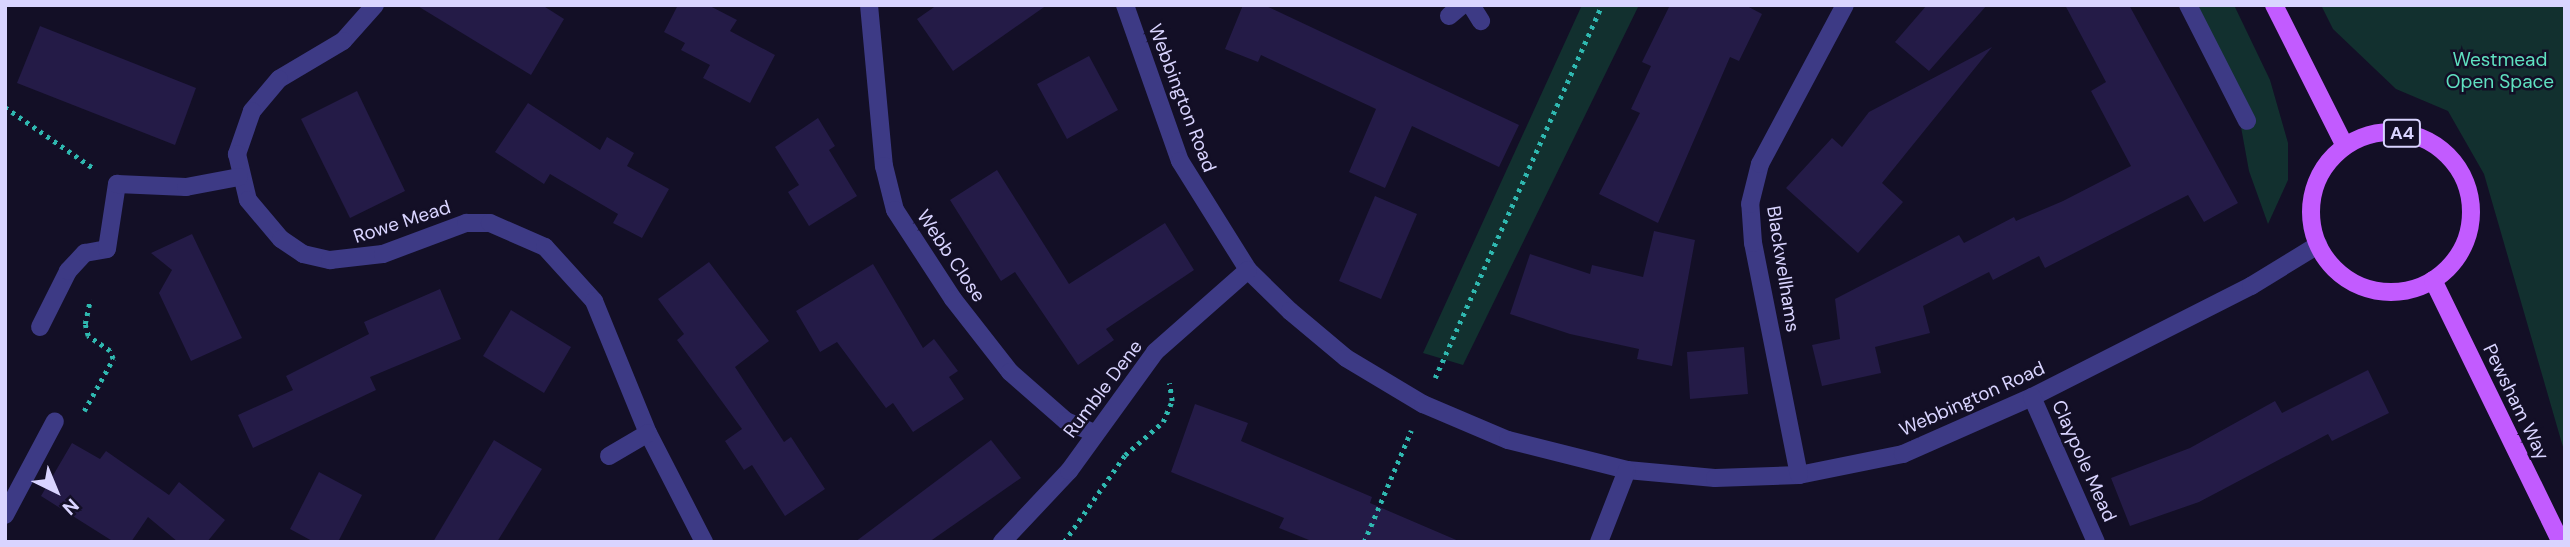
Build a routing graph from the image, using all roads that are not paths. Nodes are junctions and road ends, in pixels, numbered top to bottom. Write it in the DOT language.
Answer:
graph roads {
  1 [pos="375,5"];
  2 [pos="869,5"];
  3 [pos="1125,5"];
  4 [pos="1471,5"];
  5 [pos="1845,5"];
  6 [pos="2188,5"];
  7 [pos="2274,5"];
  8 [pos="1481,21"];
  9 [pos="2247,121"];
  10 [pos="2345,146"];
  11 [pos="239,177"];
  12 [pos="2318,245"];
  13 [pos="1248,270"];
  14 [pos="2433,280"];
  15 [pos="40,327"];
  16 [pos="2032,397"];
  17 [pos="55,421"];
  18 [pos="648,433"];
  19 [pos="1094,433"];
  20 [pos="608,456"];
  21 [pos="1627,470"];
  22 [pos="1799,475"];
  23 [pos="5,515"];
  24 [pos="704,542"];
  25 [pos="1002,542"];
  26 [pos="1600,542"];
  27 [pos="2096,542"];
  28 [pos="2561,542"];
  1 -- 11 [label="street, Rowe Mead"];
  2 -- 19 [label="street, Webb Close"];
  3 -- 13 [label="street, Webbington Road"];
  4 -- 8 [label="street"];
  5 -- 22 [label="street, Blackwellhams"];
  6 -- 9 [label="street"];
  7 -- 10 [label="main road"];
  10 -- 12 [label="main road, A4"];
  10 -- 14 [label="main road, A4"];
  11 -- 15 [label="street"];
  11 -- 18 [label="street, Rowe Mead"];
  12 -- 14 [label="main road, A4"];
  12 -- 16 [label="street, Webbington Road"];
  13 -- 19 [label="street, Rumble Dene"];
  13 -- 21 [label="street, Webbington Road"];
  14 -- 28 [label="main road, Pewsham Way"];
  16 -- 22 [label="street, Webbington Road"];
  16 -- 27 [label="street, Claypole Mead"];
  17 -- 23 [label="street"];
  18 -- 20 [label="street"];
  18 -- 24 [label="street, Rowe Mead"];
  19 -- 25 [label="street, Rumble Dene"];
  21 -- 22 [label="street, Webbington Road"];
  21 -- 26 [label="street"];
}
